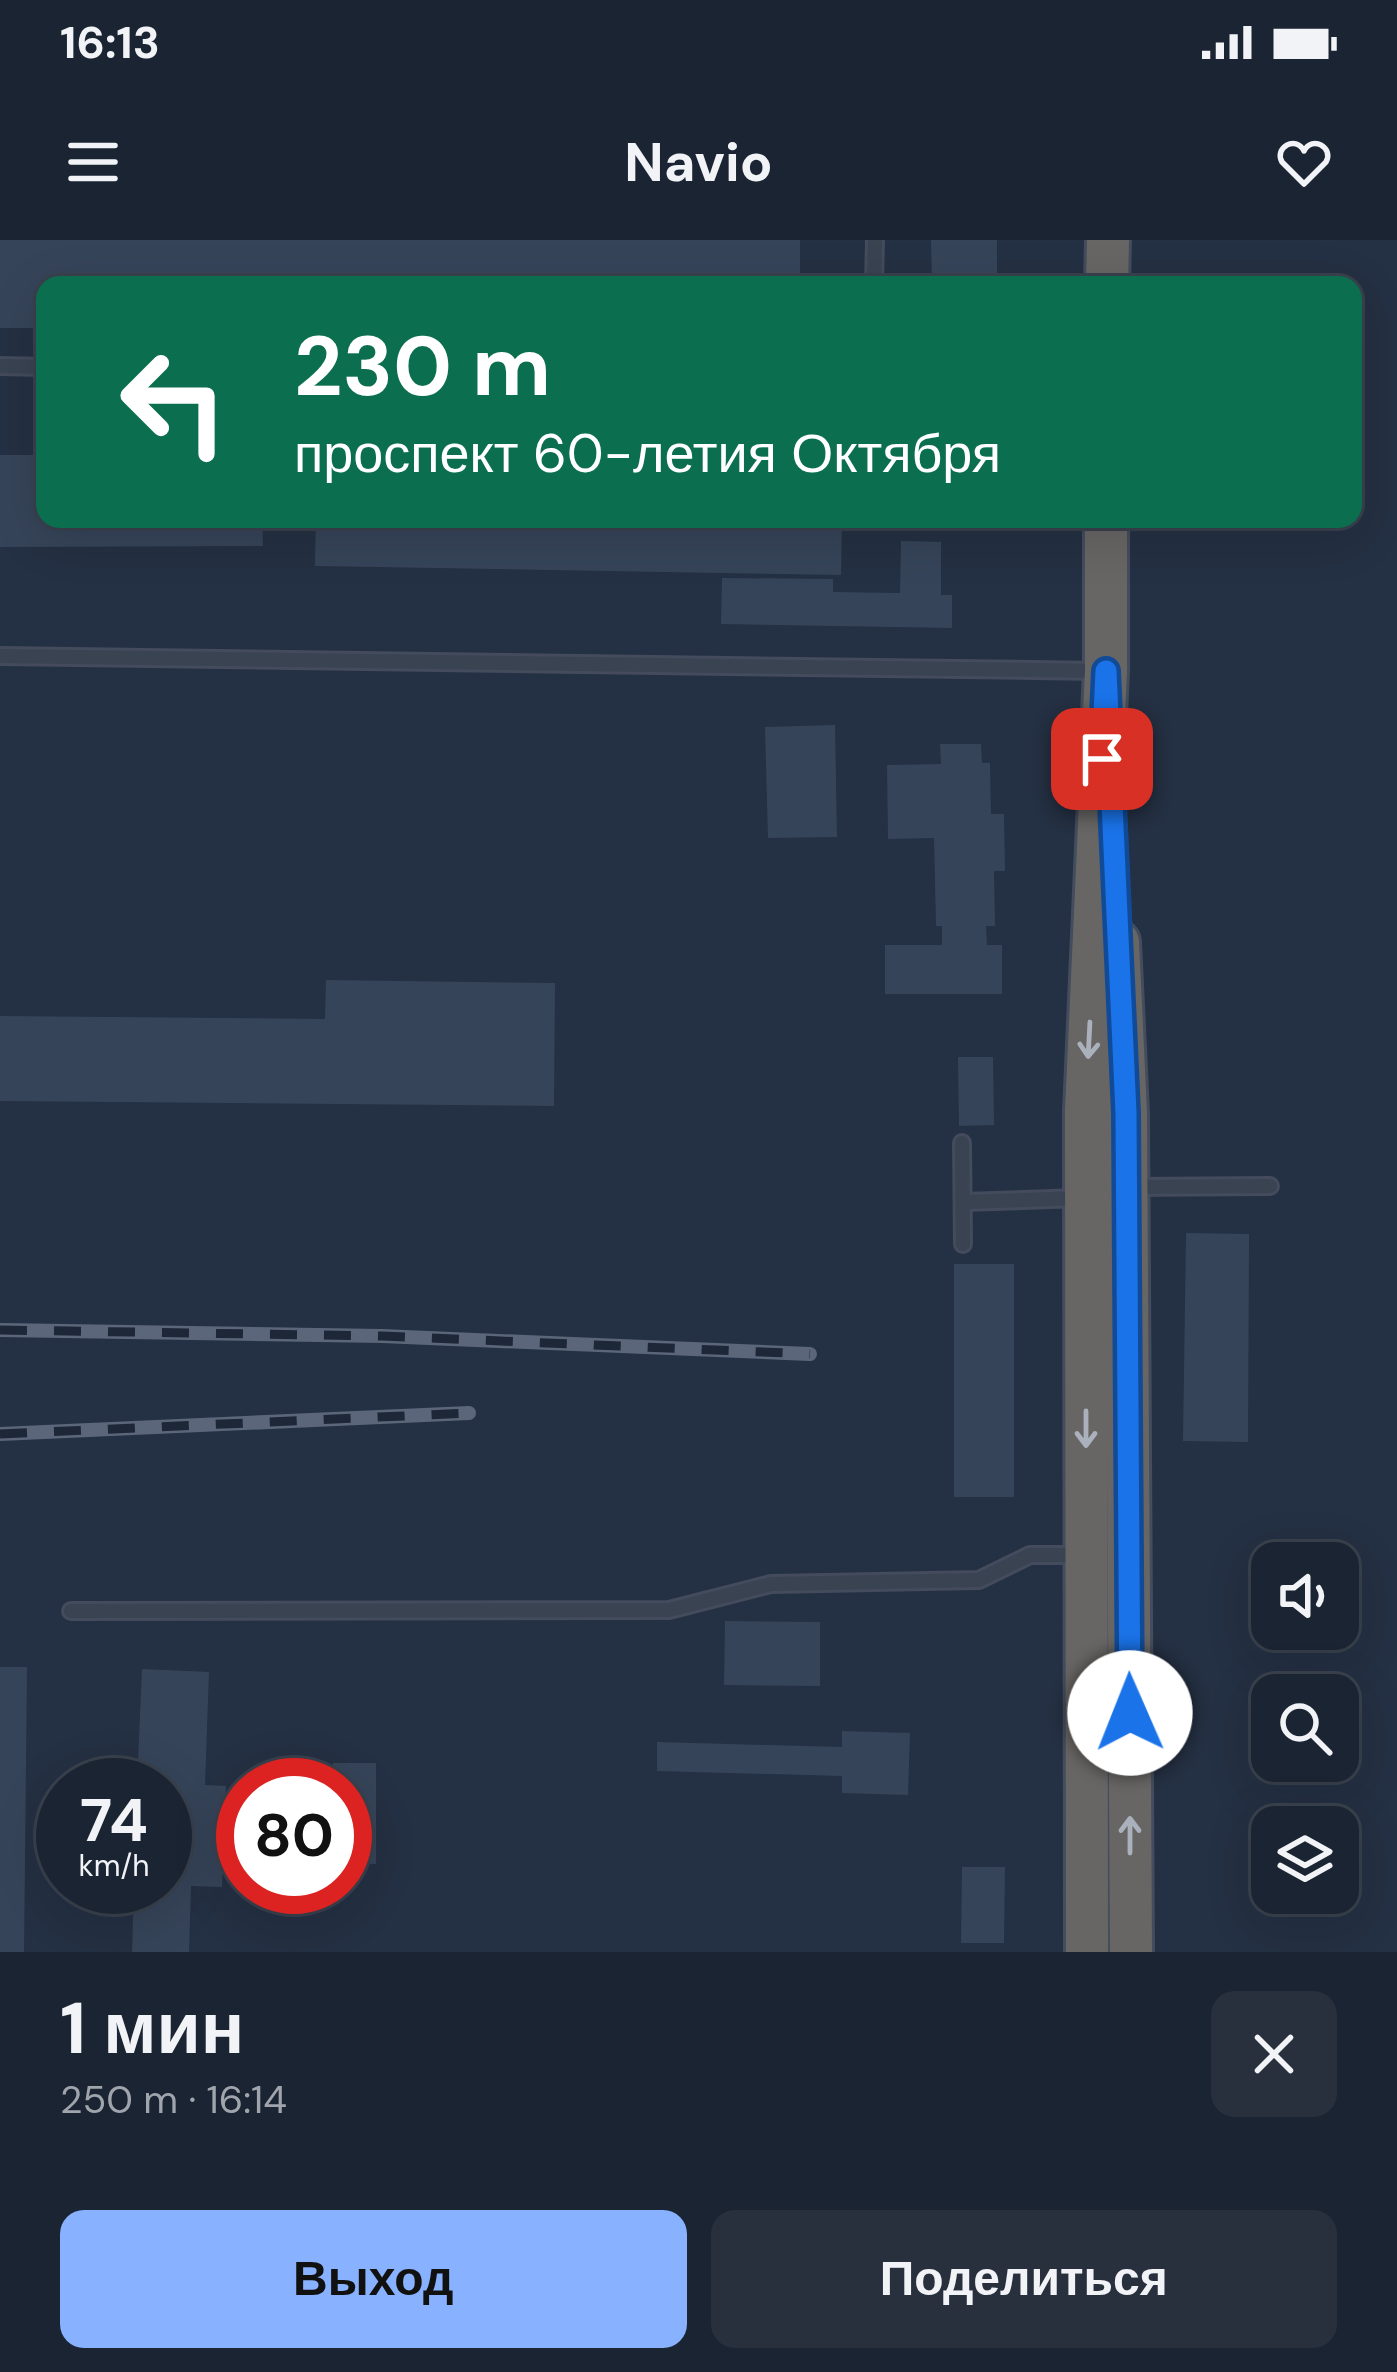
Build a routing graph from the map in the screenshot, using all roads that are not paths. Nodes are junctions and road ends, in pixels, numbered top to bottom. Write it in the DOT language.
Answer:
graph roads {
  1 [pos="874,240"];
  2 [pos="1108,240"];
  3 [pos="874,276"];
  4 [pos="1107,276"];
  5 [pos="0,366"];
  6 [pos="36,367"];
  7 [pos="1106,528"];
  8 [pos="0,656"];
  9 [pos="1106,671"];
  10 [pos="962,1143"];
  11 [pos="1270,1186"];
  12 [pos="1106,1193"];
  13 [pos="963,1202"];
  14 [pos="963,1244"];
  15 [pos="1087,1555"];
  16 [pos="71,1611"];
  17 [pos="1087,1952"];
  18 [pos="1131,1952"];
  1 -- 3 [label="lane"];
  2 -- 4 [label="highway"];
  5 -- 6 [label="lane"];
  7 -- 9 [label="highway"];
  8 -- 9 [label="lane"];
  9 -- 12 [label="highway"];
  10 -- 13 [label="lane"];
  11 -- 12 [label="lane"];
  12 -- 13 [label="lane"];
  12 -- 15 [label="highway, one-way"];
  18 -- 12 [label="highway, one-way"];
  13 -- 14 [label="lane"];
  15 -- 16 [label="lane"];
  15 -- 17 [label="highway"];
}
